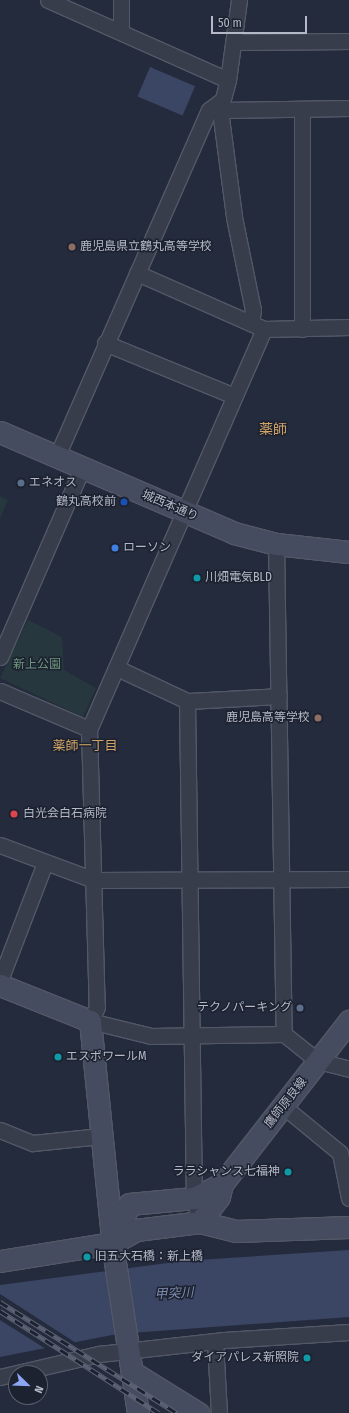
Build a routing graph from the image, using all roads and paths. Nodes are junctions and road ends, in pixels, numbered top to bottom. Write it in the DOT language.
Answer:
graph roads {
  1 [pos="48,0"];
  2 [pos="121,0"];
  3 [pos="239,0"];
  4 [pos="120,32"];
  5 [pos="349,41"];
  6 [pos="234,42"];
  7 [pos="228,80"];
  8 [pos="221,105"];
  9 [pos="349,108"];
  10 [pos="302,109"];
  11 [pos="137,273"];
  12 [pos="257,326"];
  13 [pos="349,327"];
  14 [pos="302,329"];
  15 [pos="105,343"];
  16 [pos="234,396"];
  17 [pos="0,432"];
  18 [pos="57,456"];
  19 [pos="82,468"];
  20 [pos="184,513"];
  21 [pos="276,544"];
  22 [pos="349,552"];
  23 [pos="0,657"];
  24 [pos="117,668"];
  25 [pos="0,691"];
  26 [pos="279,696"];
  27 [pos="187,701"];
  28 [pos="89,729"];
  29 [pos="0,845"];
  30 [pos="45,862"];
  31 [pos="281,879"];
  32 [pos="349,879"];
  33 [pos="94,880"];
  34 [pos="189,880"];
  35 [pos="0,980"];
  36 [pos="0,986"];
  37 [pos="349,1020"];
  38 [pos="90,1021"];
  39 [pos="284,1034"];
  40 [pos="192,1037"];
  41 [pos="318,1062"];
  42 [pos="349,1069"];
  43 [pos="283,1106"];
  44 [pos="0,1130"];
  45 [pos="101,1136"];
  46 [pos="348,1175"];
  47 [pos="222,1184"];
  48 [pos="107,1188"];
  49 [pos="194,1198"];
  50 [pos="349,1198"];
  51 [pos="129,1204"];
  52 [pos="200,1222"];
  53 [pos="349,1227"];
  54 [pos="114,1249"];
  55 [pos="0,1261"];
  56 [pos="349,1332"];
  57 [pos="215,1342"];
  58 [pos="130,1356"];
  59 [pos="0,1377"];
  60 [pos="138,1413"];
  61 [pos="198,1413"];
  62 [pos="218,1413"];
  1 -- 4 [label="street"];
  2 -- 4 [label="street"];
  3 -- 6 [label="street"];
  4 -- 7 [label="street"];
  5 -- 6 [label="street"];
  6 -- 7 [label="street"];
  7 -- 8 [label="street"];
  8 -- 10 [label="street"];
  8 -- 11 [label="street"];
  8 -- 12 [label="street"];
  9 -- 10 [label="street"];
  10 -- 14 [label="street"];
  11 -- 12 [label="street"];
  11 -- 15 [label="street"];
  12 -- 14 [label="street"];
  12 -- 16 [label="street"];
  13 -- 14 [label="street"];
  15 -- 16 [label="street"];
  15 -- 18 [label="street"];
  16 -- 20 [label="street"];
  17 -- 18 [label="street, 城西本通り"];
  18 -- 19 [label="street, 城西本通り"];
  19 -- 20 [label="street, 城西本通り"];
  19 -- 23 [label="street"];
  20 -- 21 [label="street, 城西本通り"];
  20 -- 24 [label="street"];
  21 -- 22 [label="street, 城西本通り"];
  21 -- 26 [label="street"];
  24 -- 27 [label="street"];
  24 -- 28 [label="street"];
  25 -- 28 [label="street"];
  26 -- 27 [label="street"];
  26 -- 31 [label="street"];
  27 -- 34 [label="street"];
  28 -- 33 [label="street"];
  29 -- 30 [label="street"];
  30 -- 33 [label="street"];
  30 -- 35 [label="street"];
  31 -- 32 [label="street"];
  31 -- 34 [label="street"];
  31 -- 39 [label="street"];
  33 -- 34 [label="street"];
  33 -- 38 [label="street"];
  34 -- 40 [label="street"];
  36 -- 38 [label="street"];
  37 -- 41 [label="street, 鷹師原良線"];
  38 -- 40 [label="street"];
  38 -- 45 [label="street"];
  39 -- 40 [label="street"];
  39 -- 41 [label="street"];
  40 -- 49 [label="street"];
  41 -- 42 [label="street"];
  41 -- 43 [label="street, 鷹師原良線"];
  43 -- 46 [label="street"];
  43 -- 47 [label="street, 鷹師原良線"];
  44 -- 45 [label="street"];
  45 -- 48 [label="street"];
  46 -- 50 [label="street"];
  47 -- 49 [label="street, 鷹師原良線"];
  47 -- 52 [label="street, 鷹師原良線"];
  48 -- 51 [label="street"];
  48 -- 54 [label="street"];
  49 -- 51 [label="street, 鷹師原良線"];
  49 -- 52 [label="street"];
  51 -- 54 [label="street"];
  52 -- 53 [label="street"];
  52 -- 54 [label="street"];
  54 -- 55 [label="street"];
  54 -- 58 [label="street"];
  56 -- 57 [label="street"];
  57 -- 58 [label="street"];
  57 -- 62 [label="street"];
  58 -- 59 [label="street"];
  58 -- 60 [label="street"];
  58 -- 61 [label="street"];
}
